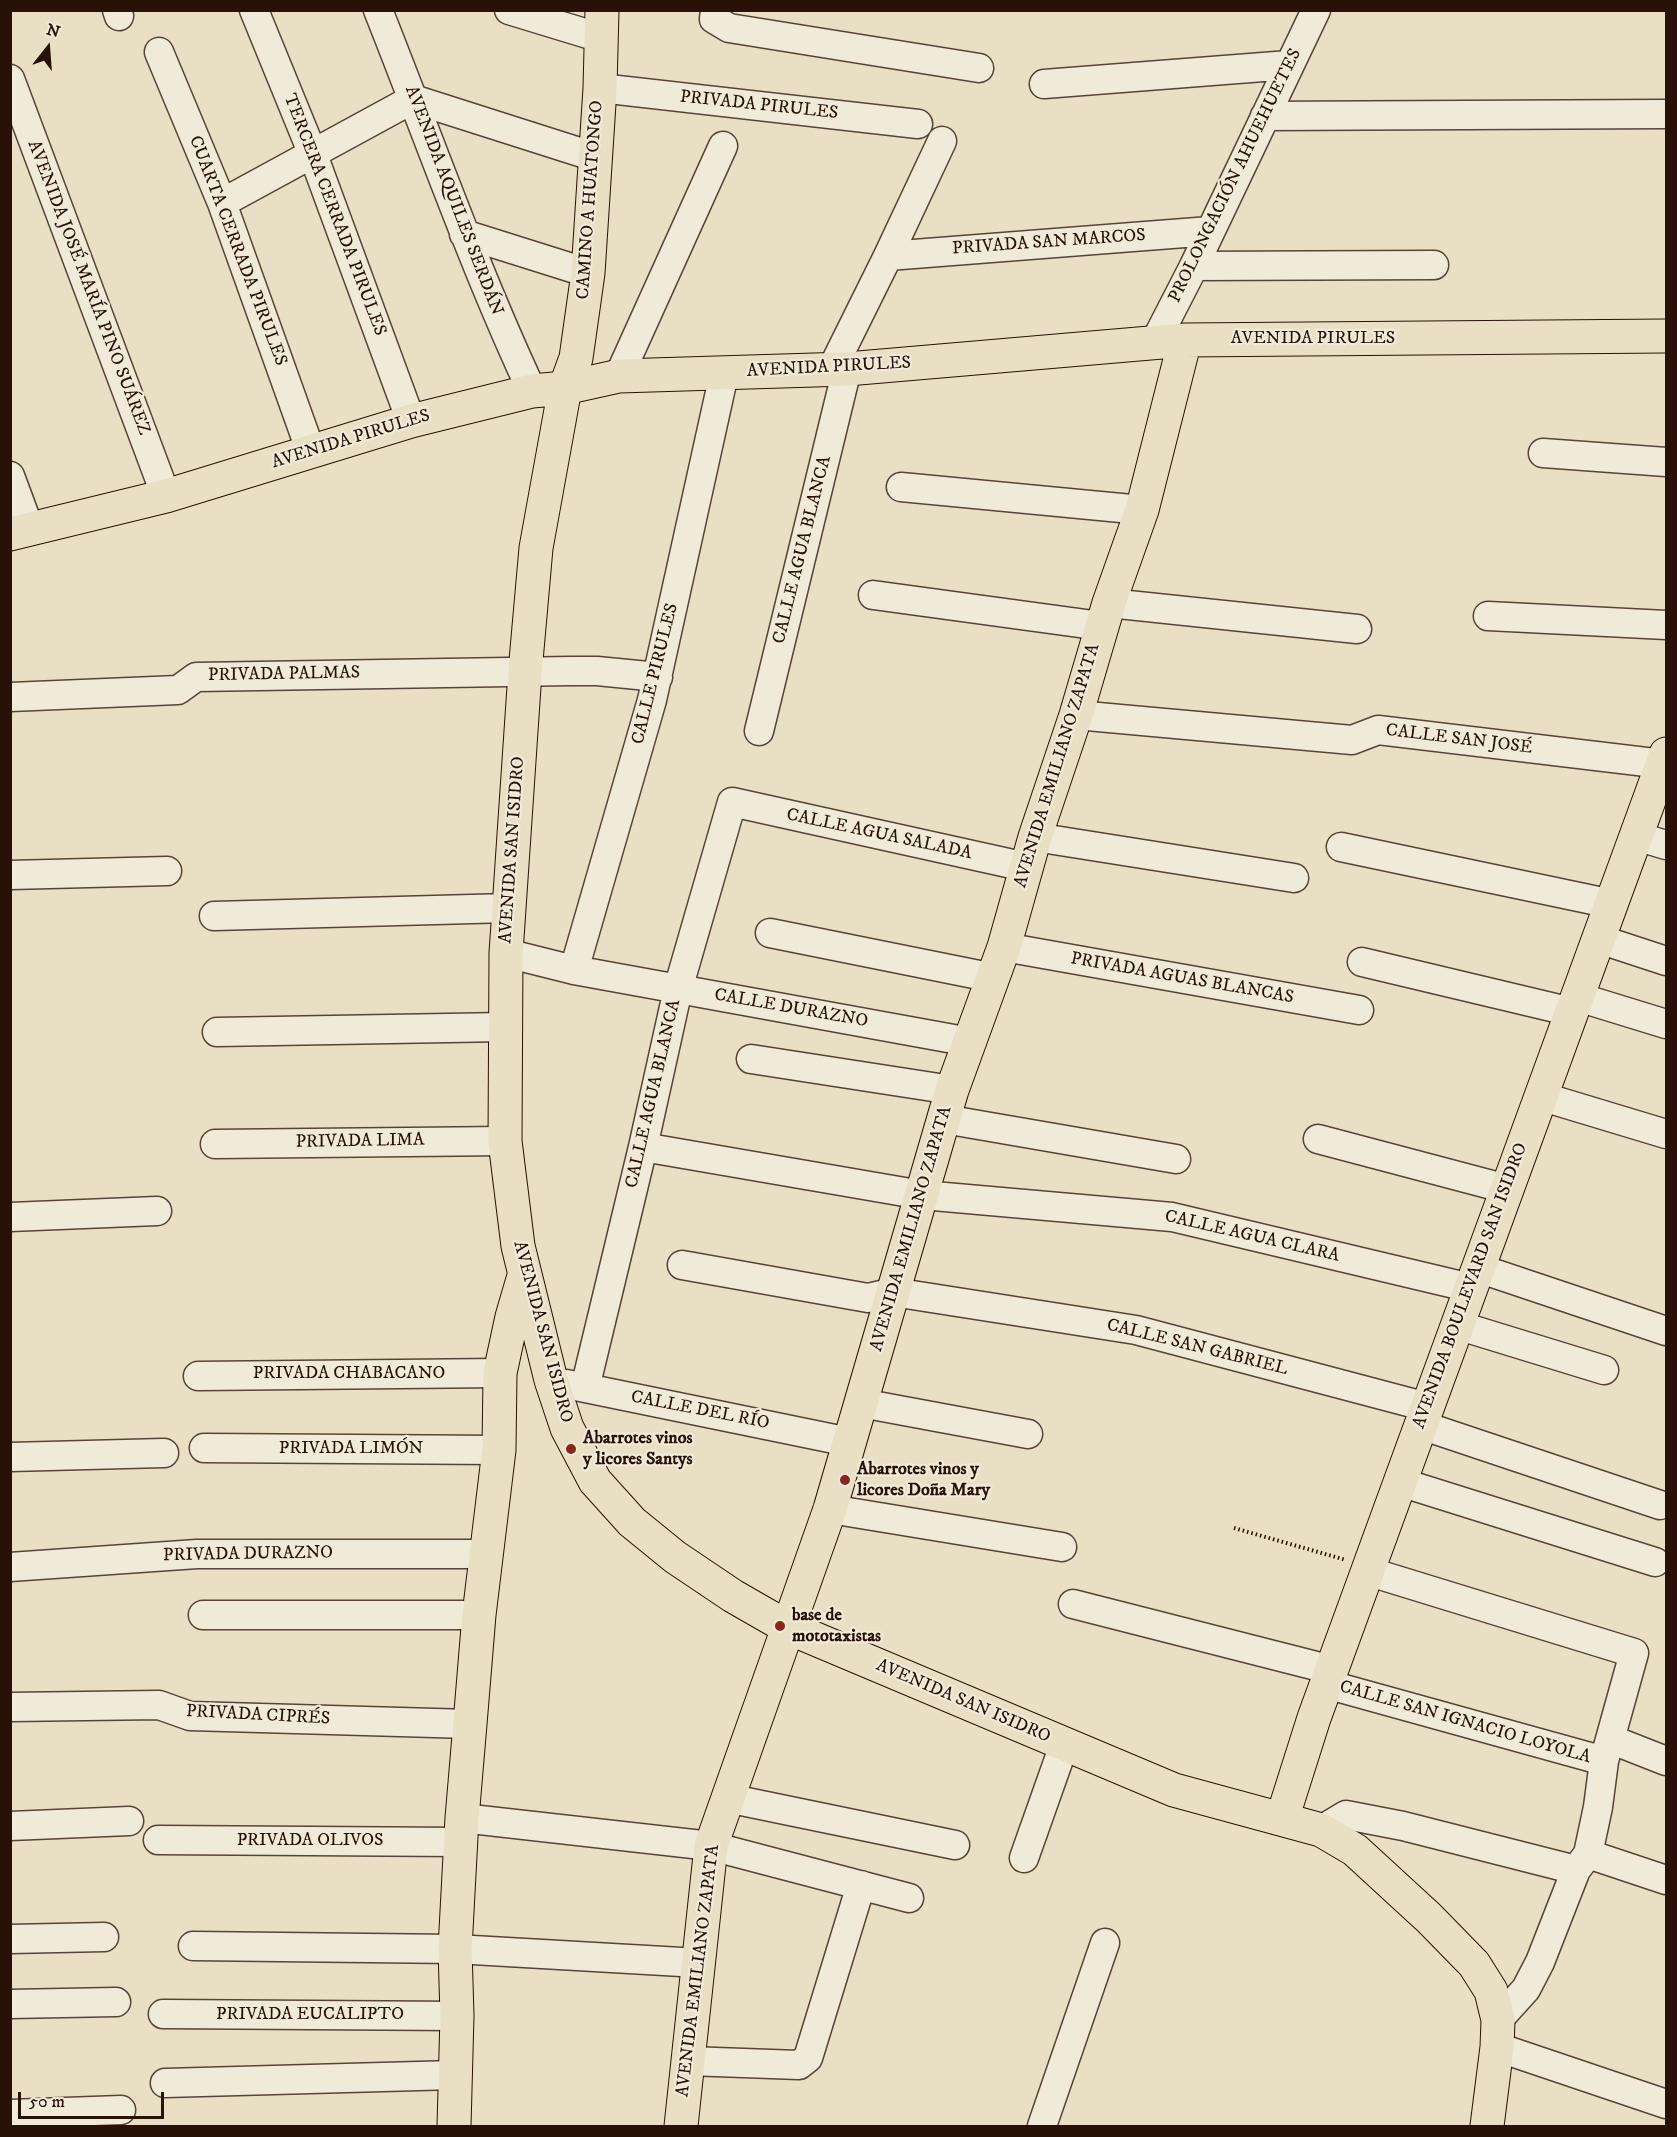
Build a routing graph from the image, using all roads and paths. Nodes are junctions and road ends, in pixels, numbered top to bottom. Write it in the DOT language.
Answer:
graph roads {
  1 [pos="254,10"];
  2 [pos="378,10"];
  3 [pos="509,10"];
  4 [pos="715,10"];
  5 [pos="1316,10"];
  6 [pos="602,24"];
  7 [pos="159,52"];
  8 [pos="1289,65"];
  9 [pos="979,68"];
  10 [pos="10,79"];
  11 [pos="1044,84"];
  12 [pos="600,88"];
  13 [pos="413,99"];
  14 [pos="15,109"];
  15 [pos="1666,114"];
  16 [pos="1265,116"];
  17 [pos="918,124"];
  18 [pos="942,141"];
  19 [pos="723,146"];
  20 [pos="312,152"];
  21 [pos="595,157"];
  22 [pos="222,203"];
  23 [pos="1210,231"];
  24 [pos="464,234"];
  25 [pos="888,256"];
  26 [pos="1194,266"];
  27 [pos="1434,266"];
  28 [pos="588,273"];
  29 [pos="1666,336"];
  30 [pos="1170,341"];
  31 [pos="839,369"];
  32 [pos="724,374"];
  33 [pos="619,376"];
  34 [pos="565,388"];
  35 [pos="532,391"];
  36 [pos="411,421"];
  37 [pos="311,452"];
  38 [pos="1543,453"];
  39 [pos="1666,462"];
  40 [pos="10,476"];
  41 [pos="901,487"];
  42 [pos="166,496"];
  43 [pos="1142,510"];
  44 [pos="20,532"];
  45 [pos="873,595"];
  46 [pos="1105,615"];
  47 [pos="1488,616"];
  48 [pos="1666,625"];
  49 [pos="1357,629"];
  50 [pos="525,672"];
  51 [pos="657,677"];
  52 [pos="10,697"];
  53 [pos="1076,715"];
  54 [pos="759,731"];
  55 [pos="1665,759"];
  56 [pos="732,802"];
  57 [pos="1651,841"];
  58 [pos="1341,847"];
  59 [pos="1030,852"];
  60 [pos="167,871"];
  61 [pos="10,875"];
  62 [pos="1294,878"];
  63 [pos="1612,904"];
  64 [pos="509,908"];
  65 [pos="214,916"];
  66 [pos="770,933"];
  67 [pos="1599,939"];
  68 [pos="1004,947"];
  69 [pos="506,953"];
  70 [pos="1666,961"];
  71 [pos="1362,962"];
  72 [pos="574,970"];
  73 [pos="994,978"];
  74 [pos="678,989"];
  75 [pos="1575,1004"];
  76 [pos="1359,1010"];
  77 [pos="1666,1024"];
  78 [pos="505,1027"];
  79 [pos="217,1032"];
  80 [pos="970,1042"];
  81 [pos="751,1059"];
  82 [pos="1540,1096"];
  83 [pos="948,1105"];
  84 [pos="1666,1134"];
  85 [pos="1317,1139"];
  86 [pos="505,1141"];
  87 [pos="215,1144"];
  88 [pos="643,1147"];
  89 [pos="1176,1159"];
  90 [pos="1507,1189"];
  91 [pos="922,1195"];
  92 [pos="157,1211"];
  93 [pos="10,1217"];
  94 [pos="682,1265"];
  95 [pos="524,1276"];
  96 [pos="1475,1278"];
  97 [pos="893,1292"];
  98 [pos="1457,1325"];
  99 [pos="1666,1331"];
  100 [pos="1605,1370"];
  101 [pos="500,1373"];
  102 [pos="198,1376"];
  103 [pos="551,1380"];
  104 [pos="585,1388"];
  105 [pos="861,1403"];
  106 [pos="1424,1416"];
  107 [pos="1028,1434"];
  108 [pos="849,1442"];
  109 [pos="204,1448"];
  110 [pos="499,1450"];
  111 [pos="164,1453"];
  112 [pos="10,1457"];
  113 [pos="1400,1482"];
  114 [pos="1660,1505"];
  115 [pos="830,1509"];
  116 [pos="1234,1528"];
  117 [pos="1062,1547"];
  118 [pos="486,1554"];
  119 [pos="1655,1562"];
  120 [pos="10,1567"];
  121 [pos="1368,1569"];
  122 [pos="1073,1604"];
  123 [pos="203,1615"];
  124 [pos="479,1615"];
  125 [pos="787,1628"];
  126 [pos="1329,1677"];
  127 [pos="10,1707"];
  128 [pos="470,1724"];
  129 [pos="1064,1745"];
  130 [pos="1607,1750"];
  131 [pos="1666,1761"];
  132 [pos="727,1798"];
  133 [pos="1282,1819"];
  134 [pos="129,1821"];
  135 [pos="10,1826"];
  136 [pos="461,1830"];
  137 [pos="1321,1830"];
  138 [pos="159,1840"];
  139 [pos="955,1845"];
  140 [pos="711,1846"];
  141 [pos="1024,1858"];
  142 [pos="1582,1862"];
  143 [pos="1666,1880"];
  144 [pos="861,1885"];
  145 [pos="909,1898"];
  146 [pos="105,1937"];
  147 [pos="10,1939"];
  148 [pos="1105,1943"];
  149 [pos="194,1946"];
  150 [pos="455,1949"];
  151 [pos="699,1963"];
  152 [pos="116,2002"];
  153 [pos="10,2004"];
  154 [pos="163,2014"];
  155 [pos="457,2016"];
  156 [pos="1497,2033"];
  157 [pos="688,2061"];
  158 [pos="454,2075"];
  159 [pos="165,2083"];
  160 [pos="1666,2104"];
  161 [pos="121,2110"];
  162 [pos="10,2114"];
  163 [pos="454,2127"];
  164 [pos="681,2127"];
  165 [pos="1042,2127"];
  166 [pos="1487,2127"];
  1 -- 20 [label="street, TERCERA CERRADA PIRULES"];
  2 -- 13 [label="street, AVENIDA AQUILES SERDÁN"];
  3 -- 6 [label="street"];
  4 -- 9 [label="street"];
  5 -- 8 [label="street, PROLONGACIÓN AHUEHUETES"];
  6 -- 12 [label="main road, CAMINO A HUATONGO"];
  7 -- 22 [label="street, CUARTA CERRADA PIRULES"];
  8 -- 11 [label="street"];
  8 -- 16 [label="street, PROLONGACIÓN AHUEHUETES"];
  10 -- 14 [label="street, AVENIDA JOSÉ MARÍA PINO SUÁREZ"];
  12 -- 17 [label="street, PRIVADA PIRULES"];
  12 -- 21 [label="main road, CAMINO A HUATONGO"];
  13 -- 20 [label="street"];
  13 -- 21 [label="street"];
  13 -- 24 [label="street, AVENIDA AQUILES SERDÁN"];
  14 -- 42 [label="street, AVENIDA JOSÉ MARÍA PINO SUÁREZ"];
  15 -- 16 [label="street"];
  16 -- 23 [label="street, PROLONGACIÓN AHUEHUETES"];
  18 -- 25 [label="street, CALLE AGUA BLANCA"];
  19 -- 33 [label="street"];
  20 -- 22 [label="street"];
  20 -- 36 [label="street, TERCERA CERRADA PIRULES"];
  21 -- 28 [label="main road, CAMINO A HUATONGO"];
  22 -- 37 [label="street, CUARTA CERRADA PIRULES"];
  23 -- 25 [label="street, PRIVADA SAN MARCOS"];
  23 -- 26 [label="street, PROLONGACIÓN AHUEHUETES"];
  24 -- 28 [label="street"];
  24 -- 35 [label="street, AVENIDA AQUILES SERDÁN"];
  25 -- 31 [label="street, CALLE AGUA BLANCA"];
  26 -- 27 [label="street"];
  26 -- 30 [label="street, PROLONGACIÓN AHUEHUETES"];
  28 -- 34 [label="main road, CAMINO A HUATONGO"];
  29 -- 30 [label="main road, AVENIDA PIRULES"];
  30 -- 31 [label="main road, AVENIDA PIRULES"];
  30 -- 43 [label="main road, AVENIDA EMILIANO ZAPATA"];
  31 -- 32 [label="main road, AVENIDA PIRULES"];
  31 -- 54 [label="street, CALLE AGUA BLANCA"];
  32 -- 33 [label="main road, AVENIDA PIRULES"];
  32 -- 51 [label="street, CALLE PIRULES"];
  33 -- 34 [label="main road, AVENIDA PIRULES"];
  34 -- 35 [label="main road, AVENIDA PIRULES"];
  34 -- 50 [label="main road, AVENIDA SAN ISIDRO"];
  35 -- 36 [label="main road, AVENIDA PIRULES"];
  36 -- 37 [label="main road, AVENIDA PIRULES"];
  37 -- 42 [label="main road, AVENIDA PIRULES"];
  38 -- 39 [label="street"];
  40 -- 44 [label="street"];
  41 -- 43 [label="street"];
  42 -- 44 [label="main road, AVENIDA PIRULES"];
  43 -- 46 [label="main road, AVENIDA EMILIANO ZAPATA"];
  45 -- 46 [label="street"];
  46 -- 49 [label="street"];
  46 -- 53 [label="main road, AVENIDA EMILIANO ZAPATA"];
  47 -- 48 [label="street"];
  50 -- 51 [label="street, PRIVADA PALMAS"];
  50 -- 52 [label="street, PRIVADA PALMAS"];
  50 -- 64 [label="main road, AVENIDA SAN ISIDRO"];
  51 -- 72 [label="street, CALLE PIRULES"];
  53 -- 55 [label="street, CALLE SAN JOSÉ"];
  53 -- 59 [label="main road, AVENIDA EMILIANO ZAPATA"];
  55 -- 57 [label="main road, AVENIDA BOULEVARD SAN ISIDRO"];
  56 -- 59 [label="street, CALLE AGUA SALADA"];
  56 -- 74 [label="street, CALLE AGUA BLANCA"];
  57 -- 63 [label="main road, AVENIDA BOULEVARD SAN ISIDRO"];
  58 -- 63 [label="street"];
  59 -- 62 [label="street, CALLE AGUA SALADA"];
  59 -- 68 [label="main road, AVENIDA EMILIANO ZAPATA"];
  60 -- 61 [label="street"];
  63 -- 67 [label="main road, AVENIDA BOULEVARD SAN ISIDRO"];
  64 -- 65 [label="street"];
  64 -- 69 [label="main road, AVENIDA SAN ISIDRO"];
  66 -- 73 [label="street"];
  67 -- 70 [label="street"];
  67 -- 75 [label="main road, AVENIDA BOULEVARD SAN ISIDRO"];
  68 -- 73 [label="main road, AVENIDA EMILIANO ZAPATA"];
  68 -- 76 [label="street, PRIVADA AGUAS BLANCAS"];
  69 -- 72 [label="street, CALLE DURAZNO"];
  69 -- 78 [label="main road, AVENIDA SAN ISIDRO"];
  71 -- 75 [label="street"];
  72 -- 74 [label="street, CALLE DURAZNO"];
  73 -- 80 [label="main road, AVENIDA EMILIANO ZAPATA"];
  74 -- 80 [label="street, CALLE DURAZNO"];
  74 -- 88 [label="street, CALLE AGUA BLANCA"];
  75 -- 77 [label="street"];
  75 -- 82 [label="main road, AVENIDA BOULEVARD SAN ISIDRO"];
  78 -- 79 [label="street"];
  78 -- 86 [label="main road, AVENIDA SAN ISIDRO"];
  80 -- 83 [label="main road, AVENIDA EMILIANO ZAPATA"];
  81 -- 83 [label="street"];
  82 -- 84 [label="street"];
  82 -- 90 [label="main road, AVENIDA BOULEVARD SAN ISIDRO"];
  83 -- 89 [label="street"];
  83 -- 91 [label="main road, AVENIDA EMILIANO ZAPATA"];
  85 -- 90 [label="street"];
  86 -- 87 [label="street, PRIVADA LIMA"];
  86 -- 95 [label="main road, AVENIDA SAN ISIDRO"];
  88 -- 91 [label="street, CALLE AGUA CLARA"];
  88 -- 104 [label="street, CALLE AGUA BLANCA"];
  90 -- 96 [label="main road, AVENIDA BOULEVARD SAN ISIDRO"];
  91 -- 96 [label="street, CALLE AGUA CLARA"];
  91 -- 97 [label="main road, AVENIDA EMILIANO ZAPATA"];
  92 -- 93 [label="street"];
  94 -- 97 [label="street, CALLE SAN GABRIEL"];
  95 -- 101 [label="main road"];
  95 -- 103 [label="main road, AVENIDA SAN ISIDRO"];
  96 -- 98 [label="main road, AVENIDA BOULEVARD SAN ISIDRO"];
  96 -- 99 [label="street, CALLE AGUA CLARA"];
  97 -- 105 [label="main road, AVENIDA EMILIANO ZAPATA"];
  97 -- 106 [label="street, CALLE SAN GABRIEL"];
  98 -- 100 [label="street"];
  98 -- 106 [label="main road, AVENIDA BOULEVARD SAN ISIDRO"];
  101 -- 102 [label="street, PRIVADA CHABACANO"];
  101 -- 110 [label="main road"];
  103 -- 104 [label="street, CALLE DEL RÍO"];
  103 -- 125 [label="main road, AVENIDA SAN ISIDRO"];
  104 -- 108 [label="street, CALLE DEL RÍO"];
  105 -- 107 [label="street"];
  105 -- 108 [label="main road, AVENIDA EMILIANO ZAPATA"];
  106 -- 113 [label="main road, AVENIDA BOULEVARD SAN ISIDRO"];
  106 -- 114 [label="street, CALLE SAN GABRIEL"];
  108 -- 115 [label="main road, AVENIDA EMILIANO ZAPATA"];
  109 -- 110 [label="street, PRIVADA LIMÓN"];
  110 -- 118 [label="main road"];
  111 -- 112 [label="street"];
  113 -- 119 [label="street"];
  113 -- 121 [label="main road, AVENIDA BOULEVARD SAN ISIDRO"];
  115 -- 117 [label="street"];
  115 -- 125 [label="main road, AVENIDA EMILIANO ZAPATA"];
  116 -- 121 [label="path"];
  118 -- 120 [label="street, PRIVADA DURAZNO"];
  118 -- 124 [label="main road"];
  121 -- 126 [label="main road, AVENIDA BOULEVARD SAN ISIDRO"];
  121 -- 130 [label="street"];
  122 -- 126 [label="street, CALLE SAN IGNACIO LOYOLA"];
  123 -- 124 [label="street"];
  124 -- 128 [label="main road"];
  125 -- 129 [label="main road, AVENIDA SAN ISIDRO"];
  125 -- 132 [label="main road, AVENIDA EMILIANO ZAPATA"];
  126 -- 130 [label="street, CALLE SAN IGNACIO LOYOLA"];
  126 -- 133 [label="main road, AVENIDA BOULEVARD SAN ISIDRO"];
  127 -- 128 [label="street, PRIVADA CIPRÉS"];
  128 -- 136 [label="main road"];
  129 -- 133 [label="main road, AVENIDA SAN ISIDRO"];
  129 -- 141 [label="street"];
  130 -- 131 [label="street, CALLE SAN IGNACIO LOYOLA"];
  130 -- 142 [label="street"];
  132 -- 139 [label="street"];
  132 -- 140 [label="main road, AVENIDA EMILIANO ZAPATA"];
  133 -- 137 [label="main road, AVENIDA SAN ISIDRO"];
  134 -- 135 [label="street"];
  136 -- 138 [label="street, PRIVADA OLIVOS"];
  136 -- 140 [label="street, PRIVADA OLIVOS"];
  136 -- 150 [label="main road"];
  137 -- 142 [label="street"];
  137 -- 156 [label="main road, AVENIDA SAN ISIDRO"];
  140 -- 144 [label="street, PRIVADA OLIVOS"];
  140 -- 151 [label="main road, AVENIDA EMILIANO ZAPATA"];
  142 -- 143 [label="street"];
  142 -- 156 [label="street"];
  144 -- 145 [label="street, PRIVADA OLIVOS"];
  144 -- 157 [label="street"];
  146 -- 147 [label="street"];
  148 -- 165 [label="street"];
  149 -- 150 [label="street"];
  150 -- 151 [label="street"];
  150 -- 155 [label="main road"];
  151 -- 157 [label="main road, AVENIDA EMILIANO ZAPATA"];
  152 -- 153 [label="street"];
  154 -- 155 [label="street, PRIVADA EUCALIPTO"];
  155 -- 158 [label="main road"];
  156 -- 160 [label="street"];
  156 -- 166 [label="main road, AVENIDA SAN ISIDRO"];
  157 -- 164 [label="main road, AVENIDA EMILIANO ZAPATA"];
  158 -- 159 [label="street"];
  158 -- 163 [label="main road"];
  161 -- 162 [label="street"];
}
